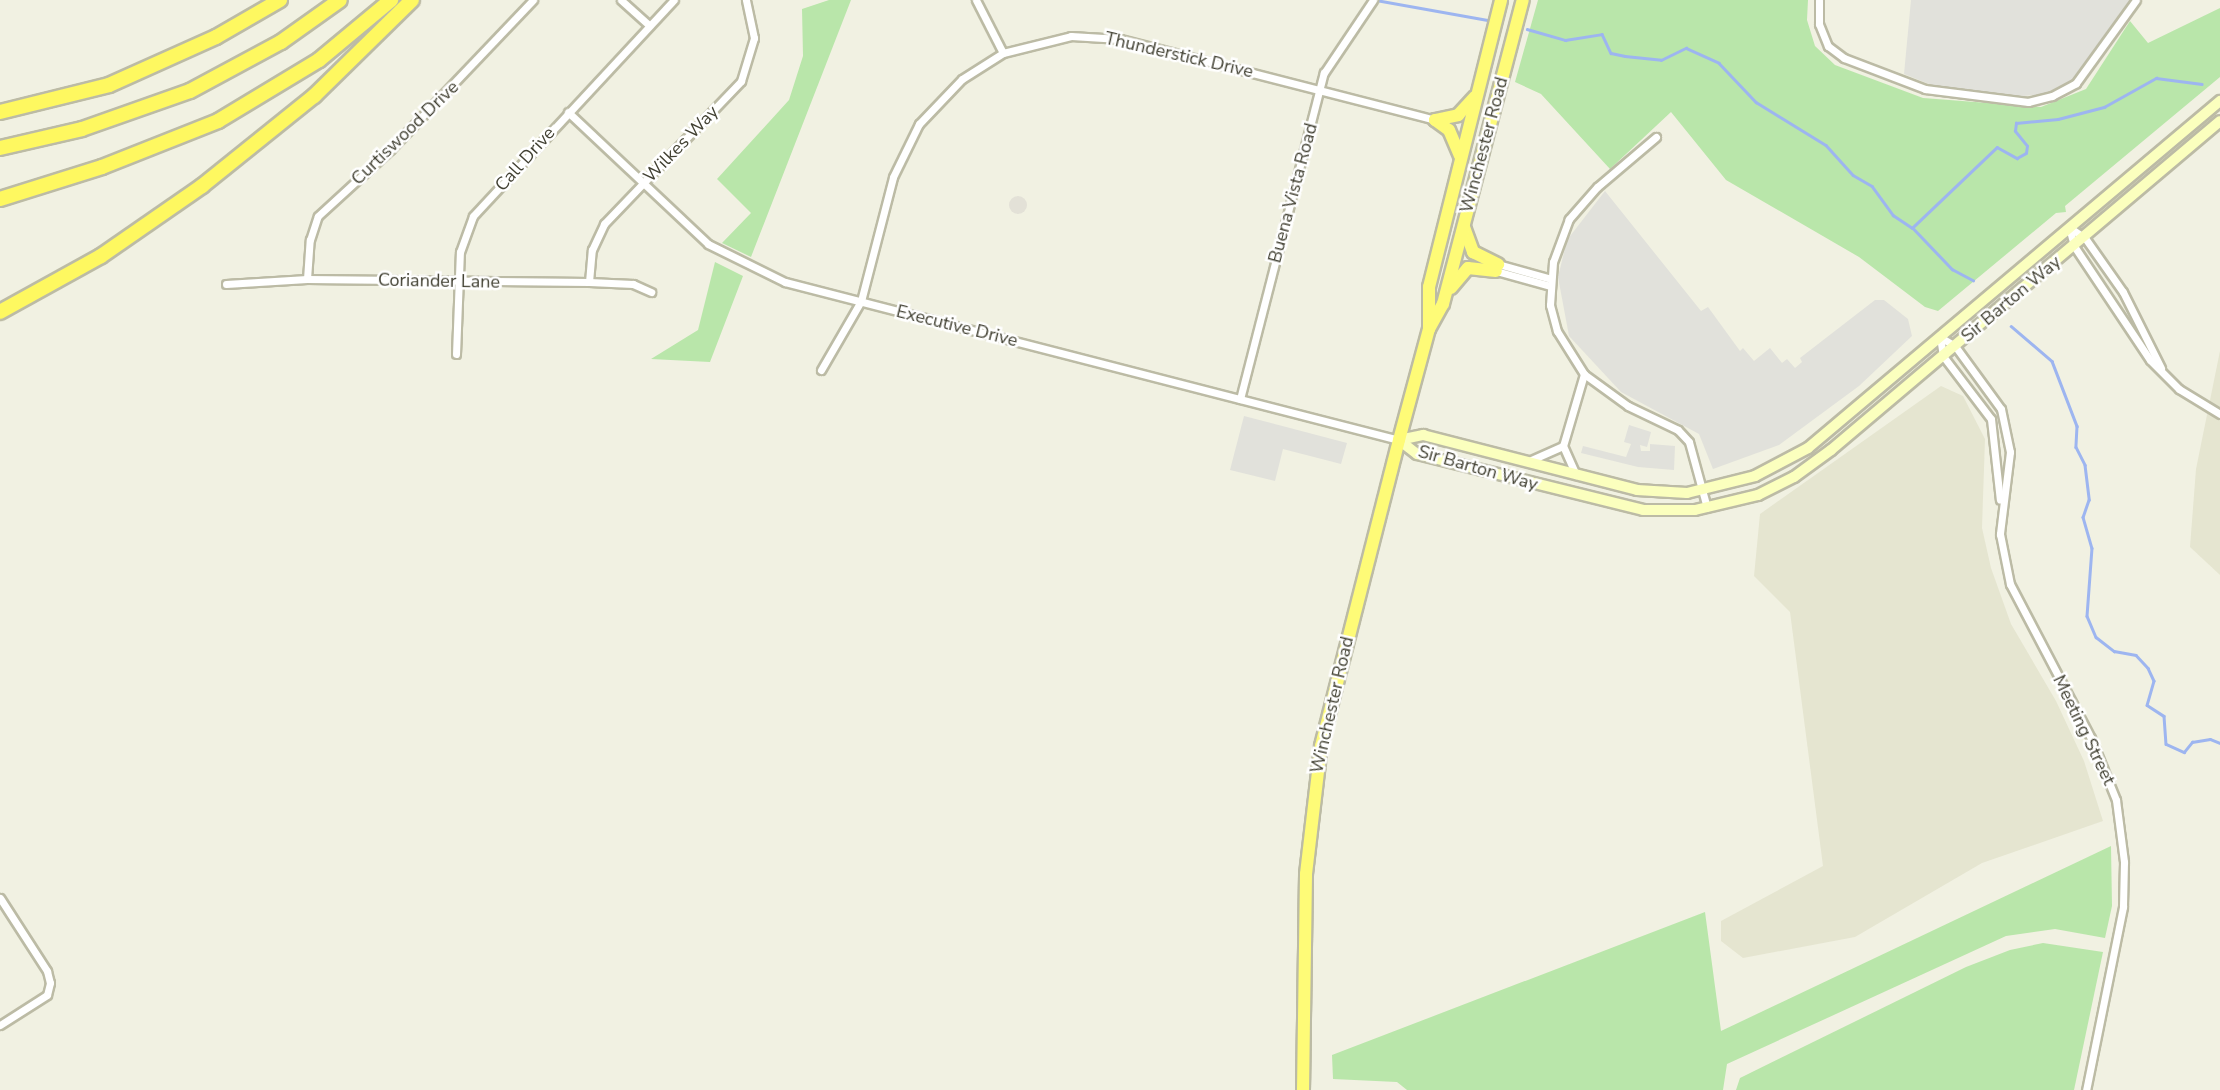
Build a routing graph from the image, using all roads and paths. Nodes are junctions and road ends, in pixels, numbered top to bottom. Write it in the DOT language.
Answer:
graph roads {
  1 [pos="280,0"];
  2 [pos="340,0"];
  3 [pos="391,0"];
  4 [pos="412,0"];
  5 [pos="533,0"];
  6 [pos="621,0"];
  7 [pos="674,0"];
  8 [pos="746,0"];
  9 [pos="976,0"];
  10 [pos="1373,0"];
  11 [pos="1501,0"];
  12 [pos="1523,0"];
  13 [pos="1819,0"];
  14 [pos="2136,0"];
  15 [pos="648,24"];
  16 [pos="1003,53"];
  17 [pos="1320,90"];
  18 [pos="1477,94"];
  19 [pos="2220,101"];
  20 [pos="0,111"];
  21 [pos="568,112"];
  22 [pos="1435,120"];
  23 [pos="2220,121"];
  24 [pos="1656,137"];
  25 [pos="0,148"];
  26 [pos="1461,160"];
  27 [pos="644,182"];
  28 [pos="0,199"];
  29 [pos="1464,221"];
  30 [pos="2069,227"];
  31 [pos="2085,237"];
  32 [pos="2074,246"];
  33 [pos="1497,268"];
  34 [pos="307,279"];
  35 [pos="459,282"];
  36 [pos="589,282"];
  37 [pos="1550,282"];
  38 [pos="226,284"];
  39 [pos="651,292"];
  40 [pos="861,301"];
  41 [pos="1443,304"];
  42 [pos="2131,307"];
  43 [pos="0,312"];
  44 [pos="2118,315"];
  45 [pos="1429,329"];
  46 [pos="1940,337"];
  47 [pos="1955,346"];
  48 [pos="456,354"];
  49 [pos="1943,356"];
  50 [pos="2161,368"];
  51 [pos="821,370"];
  52 [pos="1584,374"];
  53 [pos="1240,399"];
  54 [pos="2220,414"];
  55 [pos="1399,440"];
  56 [pos="1563,446"];
  57 [pos="1524,462"];
  58 [pos="1576,475"];
  59 [pos="1703,491"];
  60 [pos="2001,504"];
  61 [pos="1707,508"];
  62 [pos="0,898"];
  63 [pos="0,1025"];
  64 [pos="1303,1090"];
  65 [pos="2086,1090"];
  1 -- 20 [label="highway"];
  2 -- 25 [label="highway"];
  3 -- 28 [label="highway"];
  4 -- 43 [label="highway"];
  5 -- 34 [label="street, Curtiswood Drive"];
  6 -- 15 [label="street"];
  7 -- 15 [label="street, Call Drive"];
  8 -- 27 [label="street, Wilkes Way"];
  9 -- 16 [label="street"];
  10 -- 17 [label="street, Buena Vista Road"];
  11 -- 18 [label="highway, Winchester Road"];
  12 -- 29 [label="highway, Winchester Road"];
  13 -- 14 [label="street"];
  15 -- 21 [label="street, Call Drive"];
  16 -- 17 [label="street, Thunderstick Drive"];
  16 -- 40 [label="street, Thunderstick Drive"];
  17 -- 22 [label="street, Thunderstick Drive"];
  17 -- 53 [label="street, Buena Vista Road"];
  18 -- 22 [label="highway"];
  18 -- 26 [label="highway, Winchester Road"];
  19 -- 30 [label="main road, Sir Barton Way"];
  21 -- 27 [label="street, Executive Drive"];
  21 -- 35 [label="street, Call Drive"];
  22 -- 26 [label="highway"];
  23 -- 31 [label="main road, Sir Barton Way"];
  24 -- 37 [label="street"];
  26 -- 45 [label="highway, Winchester Road"];
  27 -- 36 [label="street, Wilkes Way"];
  27 -- 40 [label="street, Executive Drive"];
  29 -- 33 [label="highway"];
  29 -- 41 [label="highway, Winchester Road"];
  30 -- 31 [label="street"];
  30 -- 32 [label="street"];
  30 -- 46 [label="main road, Sir Barton Way"];
  31 -- 32 [label="main road, Sir Barton Way"];
  31 -- 42 [label="street"];
  32 -- 44 [label="street"];
  32 -- 47 [label="main road, Sir Barton Way"];
  33 -- 37 [label="street"];
  33 -- 41 [label="highway"];
  34 -- 35 [label="street, Coriander Lane"];
  34 -- 38 [label="street, Coriander Lane"];
  35 -- 36 [label="street, Coriander Lane"];
  35 -- 48 [label="street, Call Drive"];
  36 -- 39 [label="street, Coriander Lane"];
  37 -- 52 [label="street"];
  40 -- 51 [label="street, Thunderstick Drive"];
  40 -- 53 [label="street, Executive Drive"];
  41 -- 45 [label="highway, Winchester Road"];
  42 -- 44 [label="street"];
  42 -- 50 [label="street"];
  44 -- 50 [label="street"];
  45 -- 55 [label="highway, Winchester Road"];
  46 -- 47 [label="street, Meeting Street"];
  46 -- 49 [label="street, Meeting Street"];
  46 -- 59 [label="main road, Sir Barton Way"];
  47 -- 49 [label="main road, Sir Barton Way"];
  47 -- 60 [label="street, Meeting Street"];
  49 -- 60 [label="street, Meeting Street"];
  49 -- 61 [label="main road, Sir Barton Way"];
  50 -- 54 [label="street"];
  52 -- 56 [label="street"];
  52 -- 59 [label="street"];
  53 -- 55 [label="street, Executive Drive"];
  55 -- 57 [label="main road, Sir Barton Way"];
  55 -- 61 [label="main road, Sir Barton Way"];
  55 -- 64 [label="highway, Winchester Road"];
  56 -- 57 [label="street"];
  56 -- 58 [label="street"];
  57 -- 58 [label="main road, Sir Barton Way"];
  58 -- 59 [label="main road, Sir Barton Way"];
  59 -- 61 [label="street"];
  60 -- 65 [label="street, Meeting Street"];
  62 -- 63 [label="street"];
}
